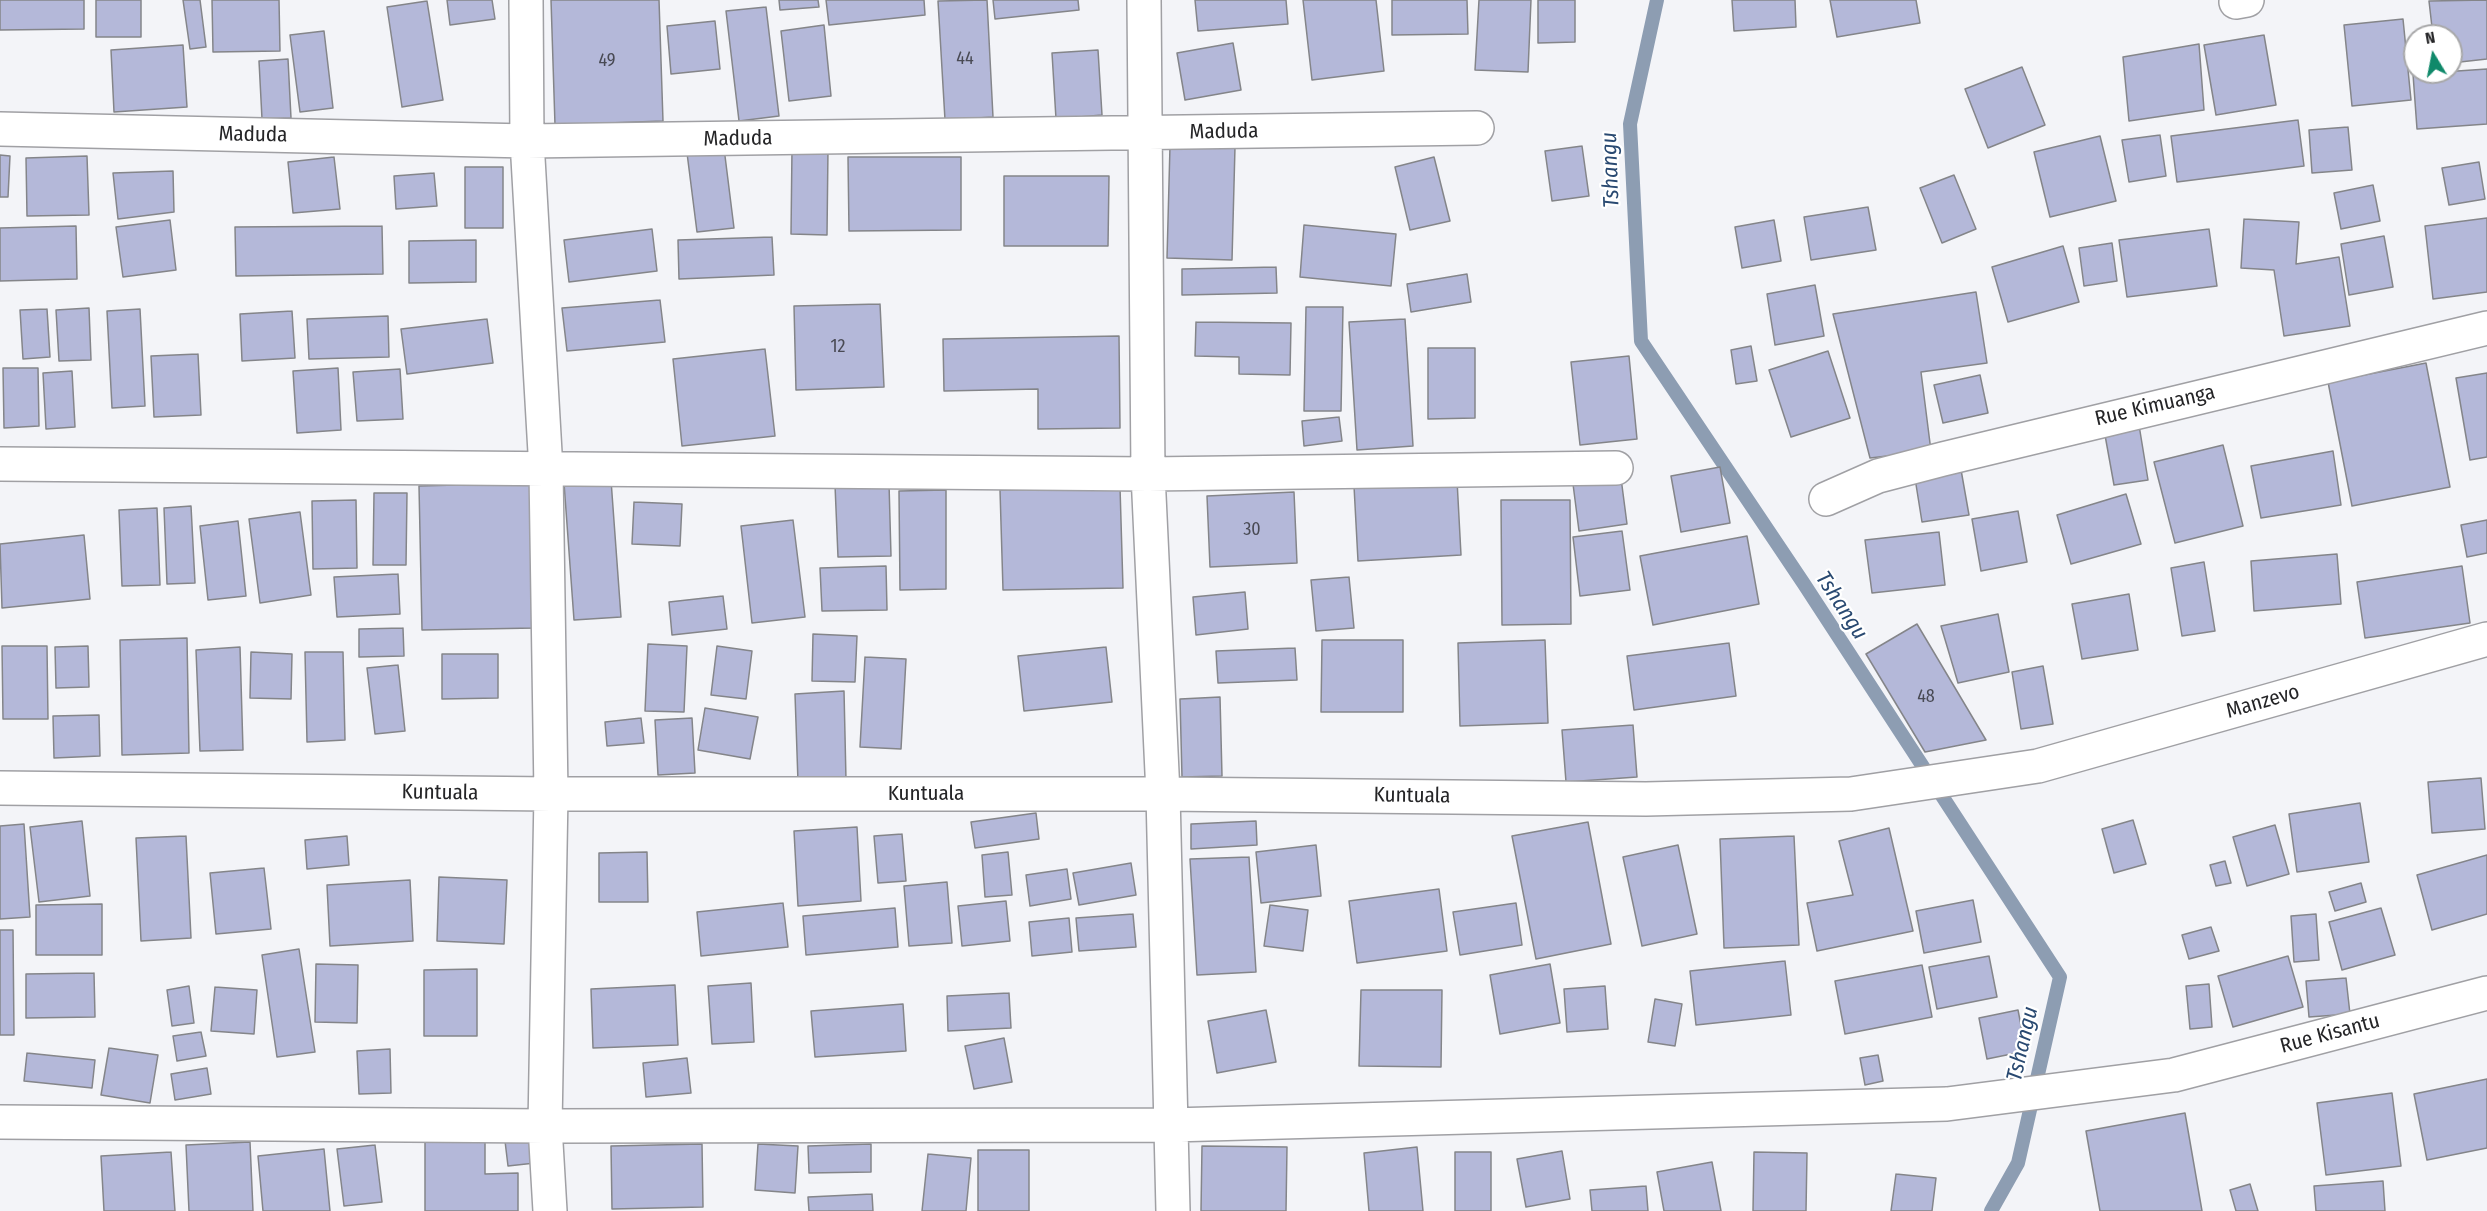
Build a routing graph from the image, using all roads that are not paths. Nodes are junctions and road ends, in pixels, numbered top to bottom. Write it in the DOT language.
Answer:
graph roads {
  1 [pos="526,0"];
  2 [pos="1144,0"];
  3 [pos="1477,128"];
  4 [pos="0,129"];
  5 [pos="1144,134"];
  6 [pos="527,141"];
  7 [pos="2487,328"];
  8 [pos="0,464"];
  9 [pos="1616,468"];
  10 [pos="546,470"];
  11 [pos="1148,474"];
  12 [pos="1826,499"];
  13 [pos="2487,639"];
  14 [pos="0,788"];
  15 [pos="551,794"];
  16 [pos="1163,794"];
  17 [pos="1851,794"];
  18 [pos="2487,993"];
  19 [pos="0,1122"];
  20 [pos="1171,1125"];
  21 [pos="545,1126"];
  22 [pos="550,1211"];
  23 [pos="1173,1211"];
  1 -- 6 [label="street"];
  2 -- 5 [label="street"];
  3 -- 5 [label="street, Maduda"];
  4 -- 6 [label="street, Maduda"];
  5 -- 6 [label="street, Maduda"];
  5 -- 11 [label="street"];
  6 -- 10 [label="street"];
  7 -- 12 [label="street, Rue Kimuanga"];
  8 -- 10 [label="street"];
  9 -- 11 [label="street"];
  10 -- 11 [label="street"];
  10 -- 15 [label="street"];
  11 -- 16 [label="street"];
  13 -- 17 [label="street, Manzevo"];
  14 -- 15 [label="street, Kuntuala"];
  15 -- 16 [label="street, Kuntuala"];
  15 -- 21 [label="street"];
  16 -- 17 [label="street, Kuntuala"];
  16 -- 20 [label="street"];
  18 -- 20 [label="street, Rue Kisantu"];
  19 -- 21 [label="street, Rue Kisantu"];
  20 -- 21 [label="street, Rue Kisantu"];
  20 -- 23 [label="street"];
  21 -- 22 [label="street"];
}
